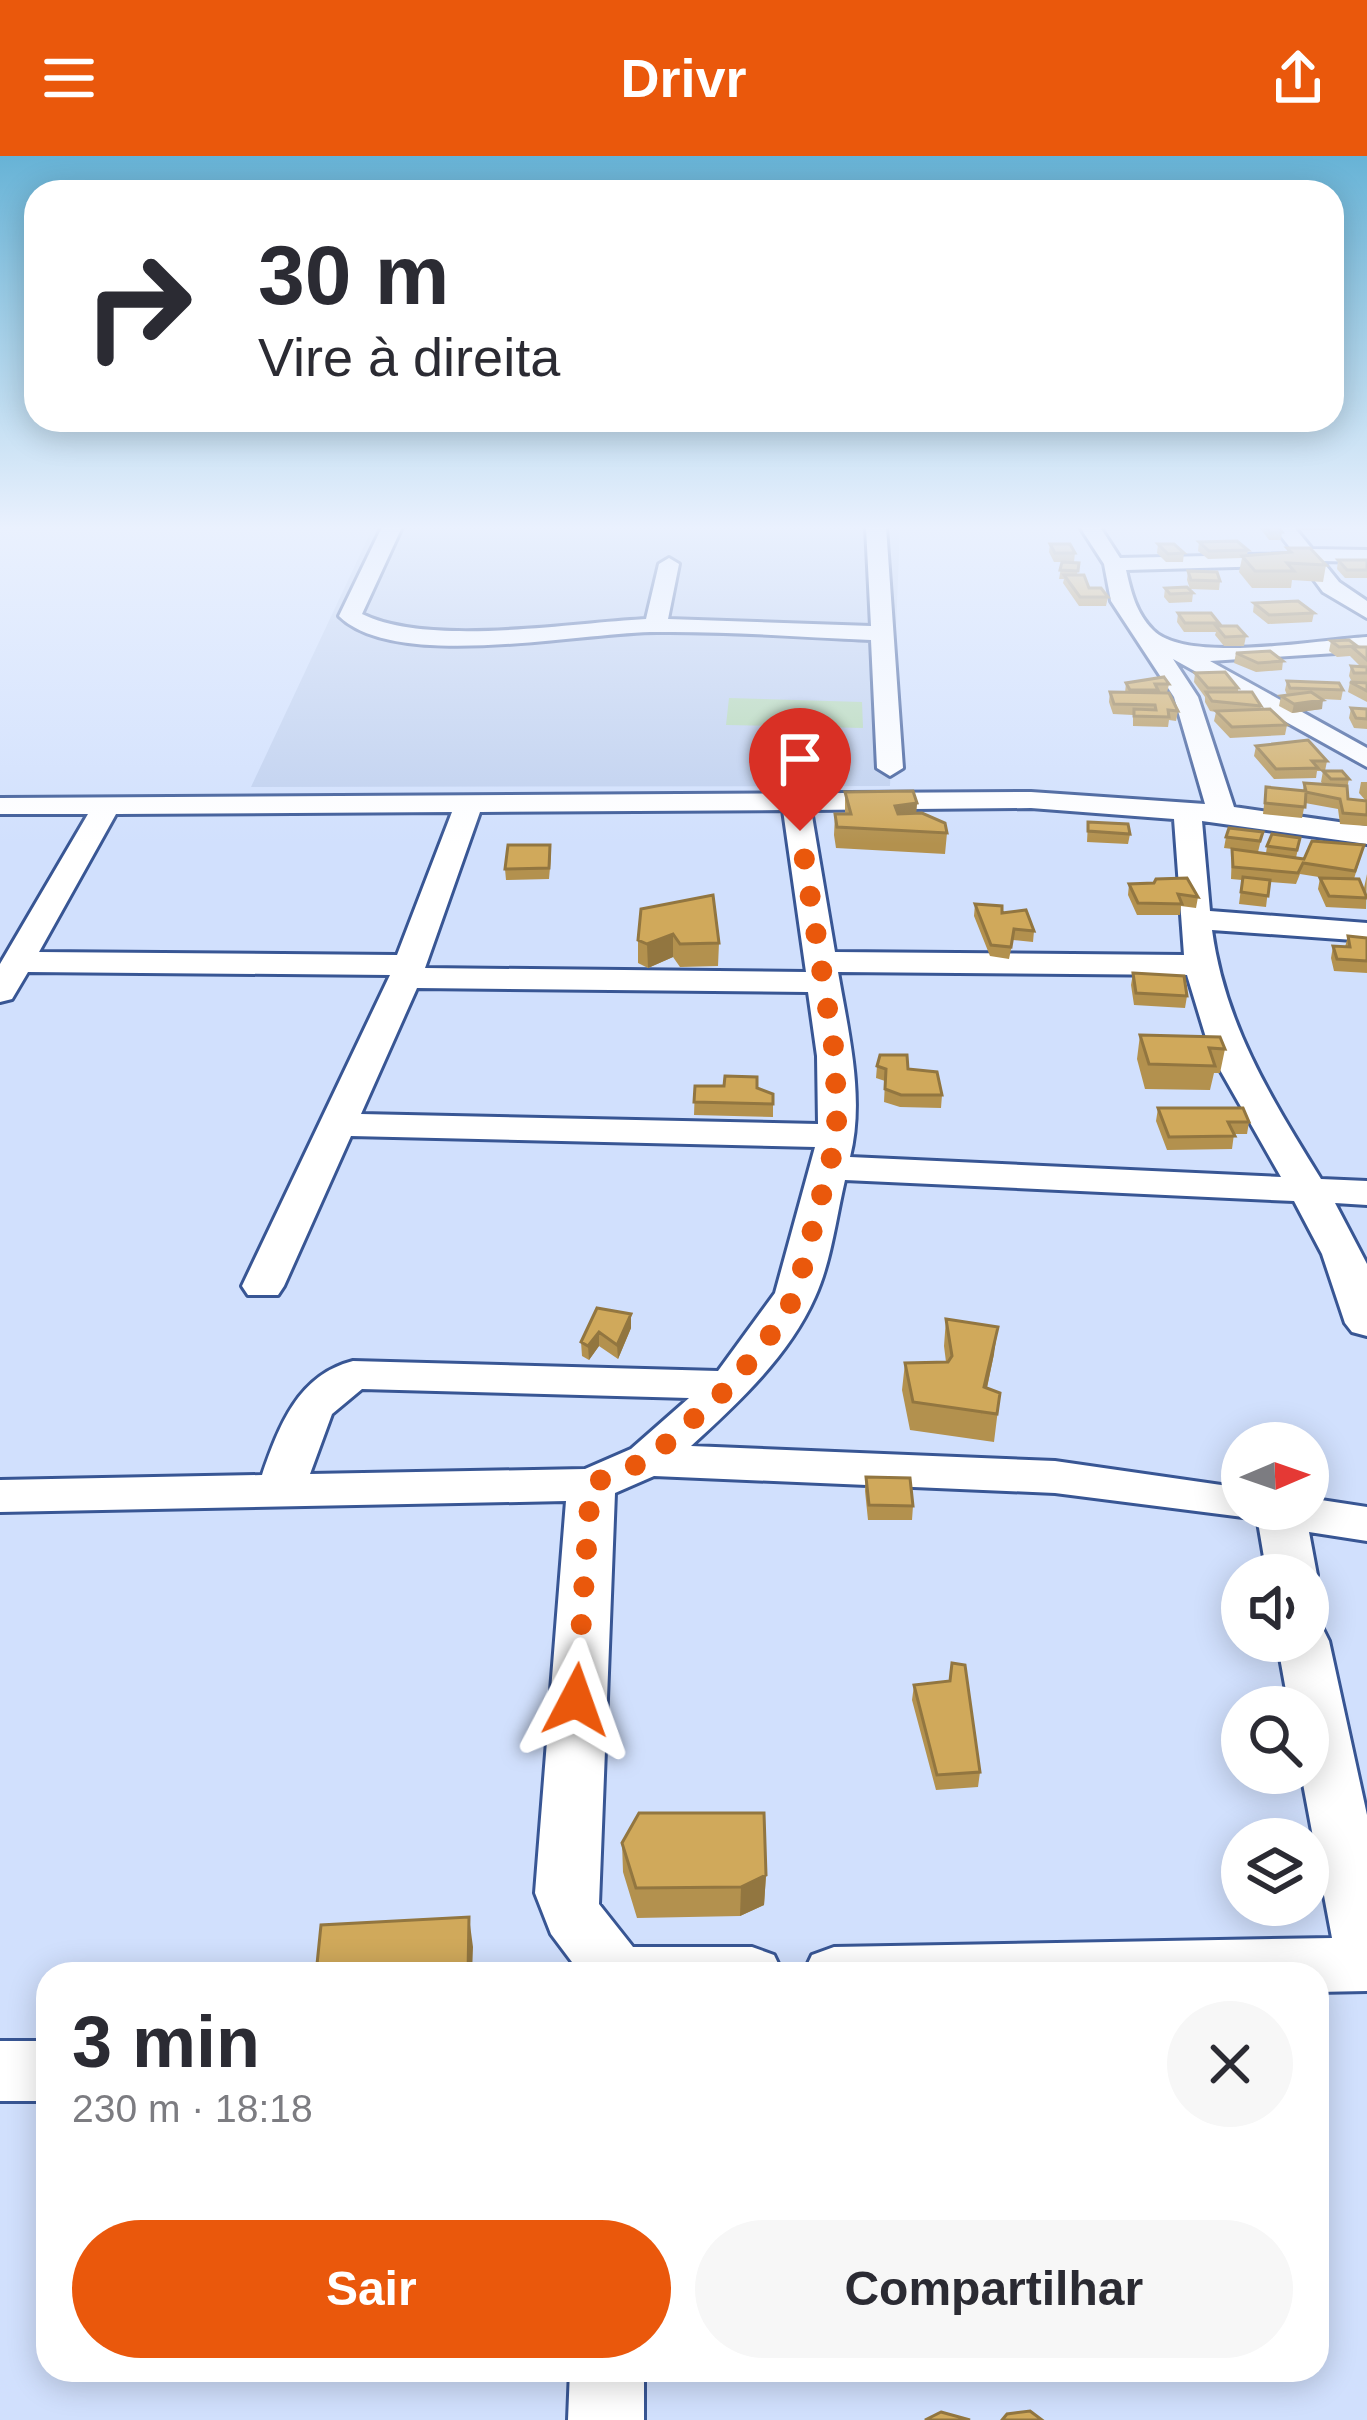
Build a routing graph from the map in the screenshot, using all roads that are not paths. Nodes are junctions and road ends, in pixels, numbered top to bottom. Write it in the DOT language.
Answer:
graph roads {
  1 [pos="399,633"];
  2 [pos="526,633"];
  3 [pos="846,633"];
  4 [pos="1146,633"];
  5 [pos="880,634"];
  6 [pos="1150,638"];
  7 [pos="1367,644"];
  8 [pos="1185,656"];
  9 [pos="1367,759"];
  10 [pos="890,768"];
  11 [pos="796,804"];
  12 [pos="0,806"];
  13 [pos="106,806"];
  14 [pos="467,808"];
  15 [pos="1205,812"];
  16 [pos="1367,836"];
  17 [pos="1197,919"];
  18 [pos="1367,932"];
  19 [pos="1200,964"];
  20 [pos="406,972"];
  21 [pos="821,972"];
  22 [pos="7,978"];
  23 [pos="337,1125"];
  24 [pos="834,1152"];
  25 [pos="1303,1190"];
  26 [pos="1367,1193"];
  27 [pos="263,1286"];
  28 [pos="1367,1323"];
  29 [pos="730,1386"];
  30 [pos="648,1460"];
  31 [pos="591,1484"];
  32 [pos="280,1491"];
  33 [pos="0,1496"];
  34 [pos="1221,1502"];
  35 [pos="1329,1518"];
  36 [pos="1367,1524"];
  37 [pos="1307,1662"];
  38 [pos="1367,1961"];
  39 [pos="607,1962"];
  40 [pos="1326,1962"];
  41 [pos="0,2071"];
  42 [pos="36,2071"];
  43 [pos="607,2382"];
  44 [pos="606,2420"];
  1 -- 2 [label="street"];
  3 -- 5 [label="street"];
  4 -- 6 [label="street"];
  5 -- 10 [label="street"];
  6 -- 8 [label="street"];
  6 -- 15 [label="street"];
  7 -- 8 [label="street"];
  8 -- 9 [label="street"];
  11 -- 14 [label="street"];
  11 -- 15 [label="street"];
  11 -- 21 [label="street"];
  12 -- 13 [label="street"];
  13 -- 14 [label="street"];
  13 -- 22 [label="street"];
  14 -- 20 [label="street"];
  15 -- 16 [label="street"];
  15 -- 17 [label="street"];
  17 -- 18 [label="street"];
  17 -- 19 [label="street"];
  19 -- 21 [label="street"];
  19 -- 25 [label="street"];
  20 -- 21 [label="street"];
  20 -- 22 [label="street"];
  20 -- 23 [label="street"];
  21 -- 24 [label="street"];
  23 -- 24 [label="street"];
  23 -- 27 [label="street"];
  24 -- 25 [label="street"];
  24 -- 29 [label="street"];
  25 -- 26 [label="street"];
  25 -- 28 [label="street"];
  29 -- 30 [label="street"];
  29 -- 32 [label="street"];
  30 -- 31 [label="street"];
  30 -- 34 [label="street"];
  31 -- 32 [label="street"];
  31 -- 39 [label="street"];
  32 -- 33 [label="street"];
  35 -- 36 [label="street"];
  37 -- 38 [label="street"];
  38 -- 40 [label="street"];
  41 -- 42 [label="street"];
  43 -- 44 [label="street"];
}
